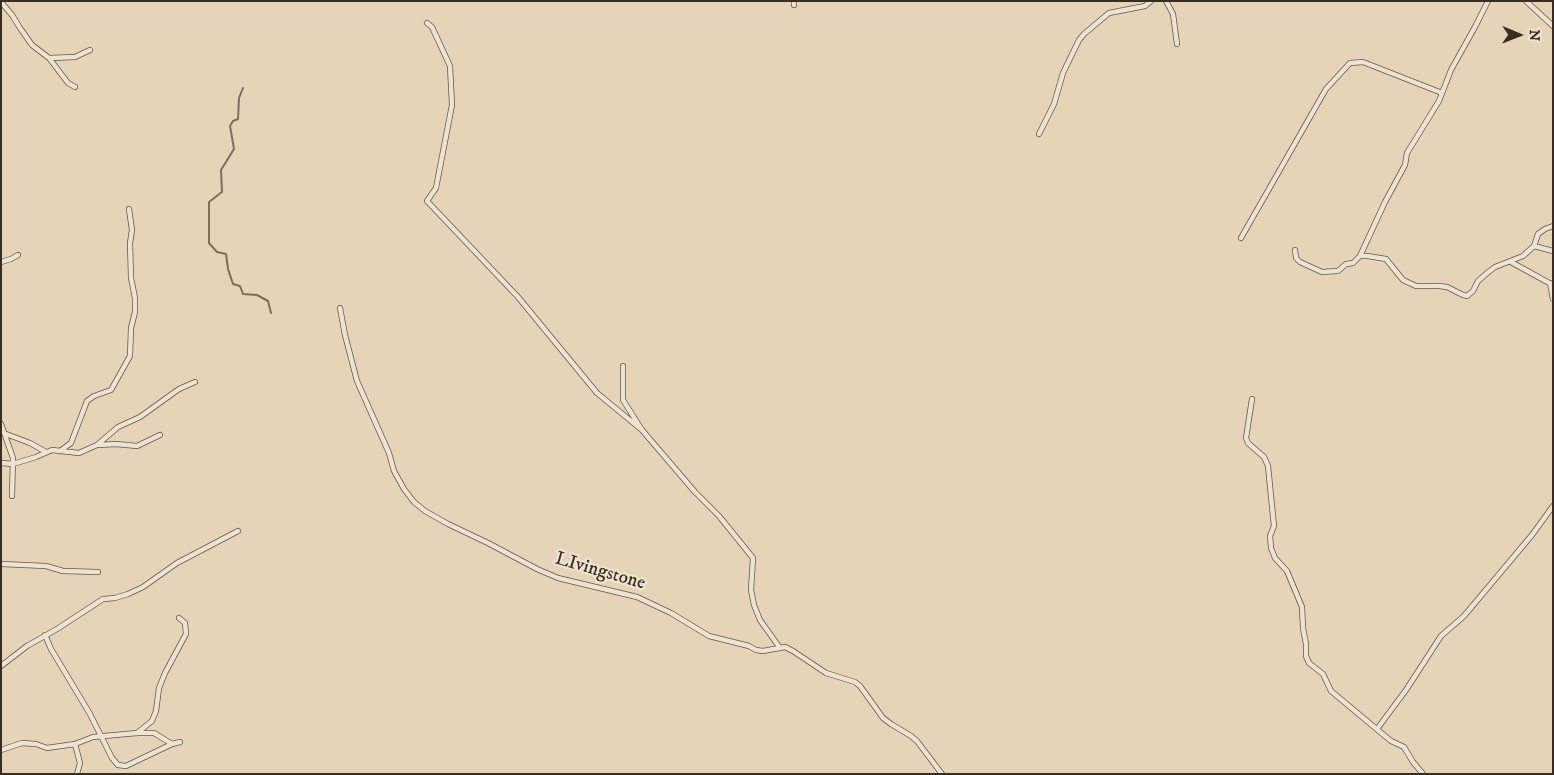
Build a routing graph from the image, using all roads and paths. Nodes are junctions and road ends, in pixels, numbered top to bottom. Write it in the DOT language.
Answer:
graph roads {
  1 [pos="1150,1"];
  2 [pos="1166,1"];
  3 [pos="1488,1"];
  4 [pos="1526,1"];
  5 [pos="1,2"];
  6 [pos="427,23"];
  7 [pos="1553,26"];
  8 [pos="1177,44"];
  9 [pos="90,50"];
  10 [pos="49,58"];
  11 [pos="75,87"];
  12 [pos="1442,93"];
  13 [pos="1039,134"];
  14 [pos="129,210"];
  15 [pos="1553,226"];
  16 [pos="1241,238"];
  17 [pos="1534,246"];
  18 [pos="1294,250"];
  19 [pos="1553,251"];
  20 [pos="18,255"];
  21 [pos="1360,256"];
  22 [pos="1,262"];
  23 [pos="1511,262"];
  24 [pos="1551,284"];
  25 [pos="1553,298"];
  26 [pos="340,308"];
  27 [pos="623,366"];
  28 [pos="195,382"];
  29 [pos="1252,398"];
  30 [pos="1,424"];
  31 [pos="642,430"];
  32 [pos="6,434"];
  33 [pos="160,435"];
  34 [pos="97,445"];
  35 [pos="60,451"];
  36 [pos="46,452"];
  37 [pos="1,463"];
  38 [pos="13,464"];
  39 [pos="12,496"];
  40 [pos="1553,506"];
  41 [pos="238,531"];
  42 [pos="1,564"];
  43 [pos="98,572"];
  44 [pos="178,618"];
  45 [pos="45,635"];
  46 [pos="780,648"];
  47 [pos="1,666"];
  48 [pos="1377,729"];
  49 [pos="137,733"];
  50 [pos="102,736"];
  51 [pos="180,742"];
  52 [pos="76,744"];
  53 [pos="172,744"];
  54 [pos="1,750"];
  55 [pos="77,774"];
  56 [pos="942,774"];
  57 [pos="1423,774"];
  1 -- 13 [label="street"];
  2 -- 8 [label="street"];
  3 -- 12 [label="street"];
  4 -- 7 [label="street"];
  5 -- 10 [label="street"];
  6 -- 31 [label="street"];
  9 -- 10 [label="street"];
  10 -- 11 [label="street"];
  12 -- 16 [label="street"];
  12 -- 21 [label="street"];
  14 -- 35 [label="street"];
  15 -- 17 [label="street"];
  17 -- 19 [label="street"];
  17 -- 23 [label="street"];
  18 -- 21 [label="street"];
  20 -- 22 [label="street"];
  21 -- 23 [label="street"];
  23 -- 24 [label="street"];
  24 -- 25 [label="street"];
  26 -- 46 [label="street, LIvingstone"];
  27 -- 31 [label="street"];
  28 -- 34 [label="street"];
  29 -- 48 [label="street"];
  30 -- 32 [label="street"];
  31 -- 46 [label="street"];
  32 -- 36 [label="street"];
  32 -- 38 [label="street"];
  33 -- 34 [label="street"];
  34 -- 35 [label="street"];
  35 -- 36 [label="street"];
  36 -- 38 [label="street"];
  37 -- 38 [label="street"];
  38 -- 39 [label="street"];
  40 -- 48 [label="street"];
  41 -- 45 [label="street"];
  42 -- 43 [label="street"];
  44 -- 49 [label="street"];
  45 -- 47 [label="street"];
  45 -- 50 [label="street"];
  46 -- 56 [label="street, LIvingstone"];
  48 -- 57 [label="street"];
  49 -- 50 [label="street"];
  49 -- 53 [label="street"];
  50 -- 52 [label="street"];
  50 -- 53 [label="street"];
  51 -- 53 [label="street"];
  52 -- 54 [label="street"];
  52 -- 55 [label="street"];
}
